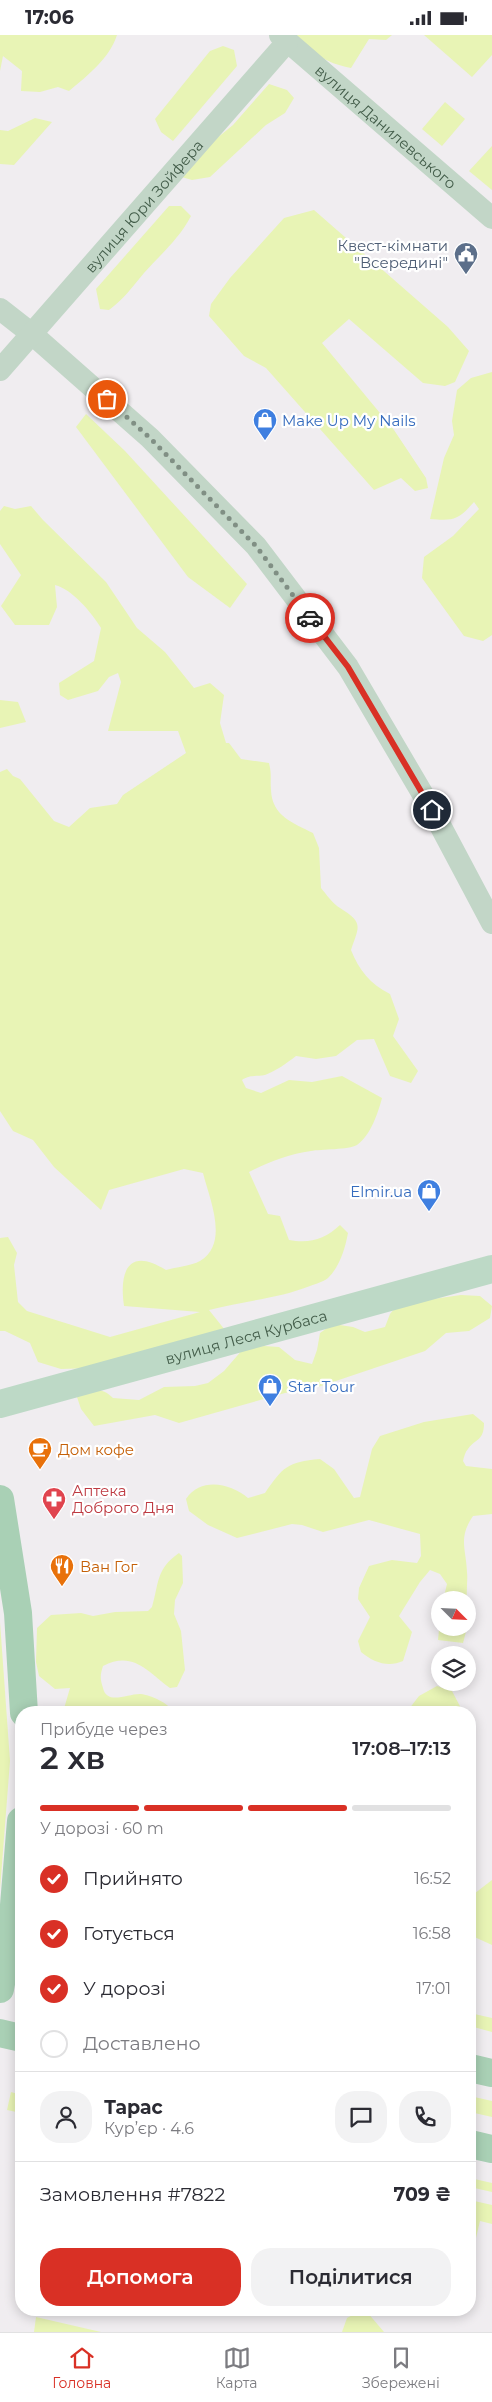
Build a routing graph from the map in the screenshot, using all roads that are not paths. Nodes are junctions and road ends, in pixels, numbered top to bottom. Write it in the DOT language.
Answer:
graph roads {
  1 [pos="283,38"];
  2 [pos="492,218"];
  3 [pos="0,309"];
  4 [pos="32,334"];
  5 [pos="0,370"];
  6 [pos="492,923"];
  7 [pos="492,1269"];
  8 [pos="0,1403"];
  9 [pos="0,1499"];
  10 [pos="24,1706"];
  11 [pos="15,1893"];
  12 [pos="9,1959"];
  13 [pos="0,1989"];
  14 [pos="0,2033"];
  15 [pos="15,2037"];
  16 [pos="476,2069"];
  17 [pos="492,2073"];
  18 [pos="476,2145"];
  19 [pos="492,2149"];
  1 -- 2 [label="street, вулиця Данилевського"];
  1 -- 4 [label="street, вулиця Юри Зойфера"];
  3 -- 4 [label="street"];
  4 -- 5 [label="street, вулиця Юри Зойфера"];
  4 -- 6 [label="street"];
  7 -- 8 [label="street, вулиця Леся Курбаса"];
  9 -- 10 [label="main road"];
  11 -- 12 [label="main road"];
  12 -- 13 [label="main road"];
  14 -- 15 [label="main road"];
  16 -- 17 [label="main road"];
  18 -- 19 [label="main road"];
}
